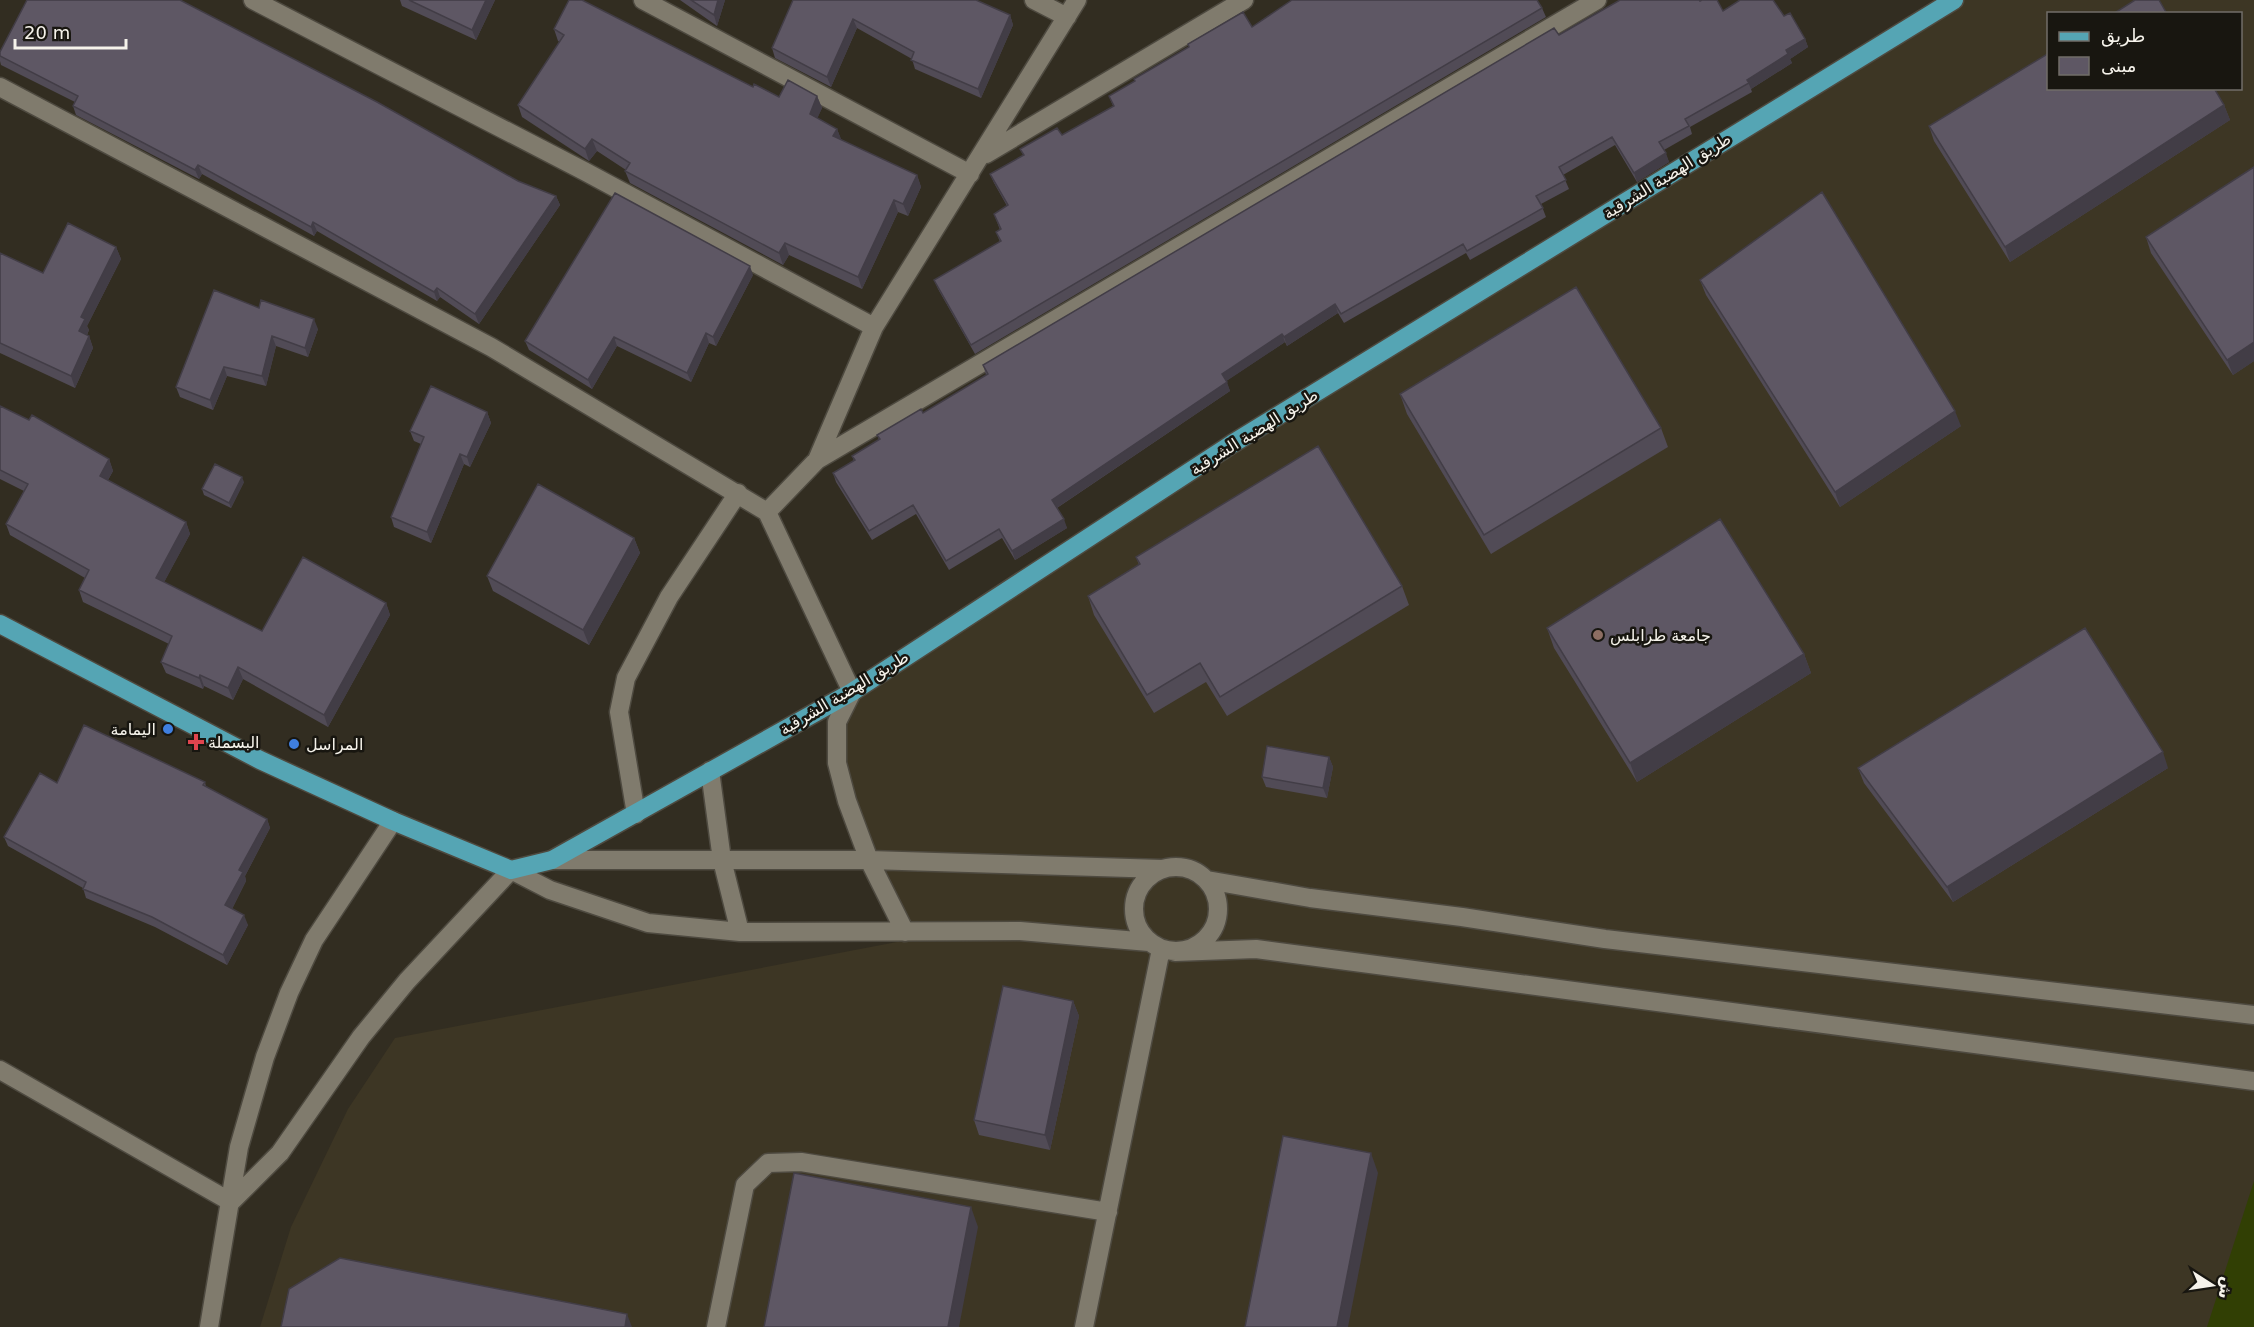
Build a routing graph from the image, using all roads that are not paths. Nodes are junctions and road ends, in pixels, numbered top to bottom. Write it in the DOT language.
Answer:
graph roads {
  1 [pos="253,0"];
  2 [pos="643,0"];
  3 [pos="1034,0"];
  4 [pos="1077,0"];
  5 [pos="1244,0"];
  6 [pos="1597,0"];
  7 [pos="1954,0"];
  8 [pos="1930,6"];
  9 [pos="1067,17"];
  10 [pos="0,87"];
  11 [pos="982,157"];
  12 [pos="970,174"];
  13 [pos="874,327"];
  14 [pos="817,460"];
  15 [pos="738,493"];
  16 [pos="766,512"];
  17 [pos="0,624"];
  18 [pos="852,692"];
  19 [pos="710,771"];
  20 [pos="636,814"];
  21 [pos="393,821"];
  22 [pos="552,860"];
  23 [pos="722,860"];
  24 [pos="869,860"];
  25 [pos="1162,869"];
  26 [pos="511,870"];
  27 [pos="1207,880"];
  28 [pos="740,932"];
  29 [pos="905,932"];
  30 [pos="1162,948"];
  31 [pos="2254,1015"];
  32 [pos="0,1070"];
  33 [pos="2254,1081"];
  34 [pos="231,1202"];
  35 [pos="1108,1212"];
  36 [pos="209,1327"];
  37 [pos="716,1327"];
  38 [pos="1084,1327"];
  1 -- 13 [label="street"];
  2 -- 12 [label="street"];
  3 -- 9 [label="street"];
  4 -- 9 [label="street"];
  5 -- 11 [label="street"];
  6 -- 14 [label="street"];
  7 -- 8 [label="main road, طريق الهضبة الشرقية"];
  8 -- 18 [label="main road, طريق الهضبة الشرقية"];
  9 -- 11 [label="street"];
  10 -- 15 [label="street"];
  11 -- 12 [label="street"];
  12 -- 13 [label="street"];
  13 -- 14 [label="street"];
  14 -- 16 [label="street"];
  15 -- 16 [label="street"];
  15 -- 20 [label="street"];
  16 -- 18 [label="street"];
  17 -- 21 [label="main road"];
  18 -- 19 [label="main road, طريق الهضبة الشرقية"];
  18 -- 24 [label="street"];
  19 -- 20 [label="main road, طريق الهضبة الشرقية"];
  19 -- 23 [label="street"];
  20 -- 22 [label="main road, طريق الهضبة الشرقية"];
  21 -- 26 [label="main road"];
  21 -- 34 [label="street"];
  22 -- 23 [label="street"];
  22 -- 26 [label="main road, طريق الهضبة الشرقية"];
  23 -- 24 [label="street"];
  23 -- 28 [label="street"];
  24 -- 25 [label="street"];
  24 -- 29 [label="street"];
  25 -- 27 [label="street"];
  25 -- 30 [label="street"];
  26 -- 28 [label="street"];
  26 -- 34 [label="street"];
  27 -- 30 [label="street"];
  27 -- 31 [label="street"];
  28 -- 29 [label="street"];
  29 -- 30 [label="street"];
  30 -- 33 [label="street"];
  30 -- 35 [label="street"];
  32 -- 34 [label="street"];
  34 -- 36 [label="street"];
  35 -- 37 [label="street"];
  35 -- 38 [label="street"];
}
